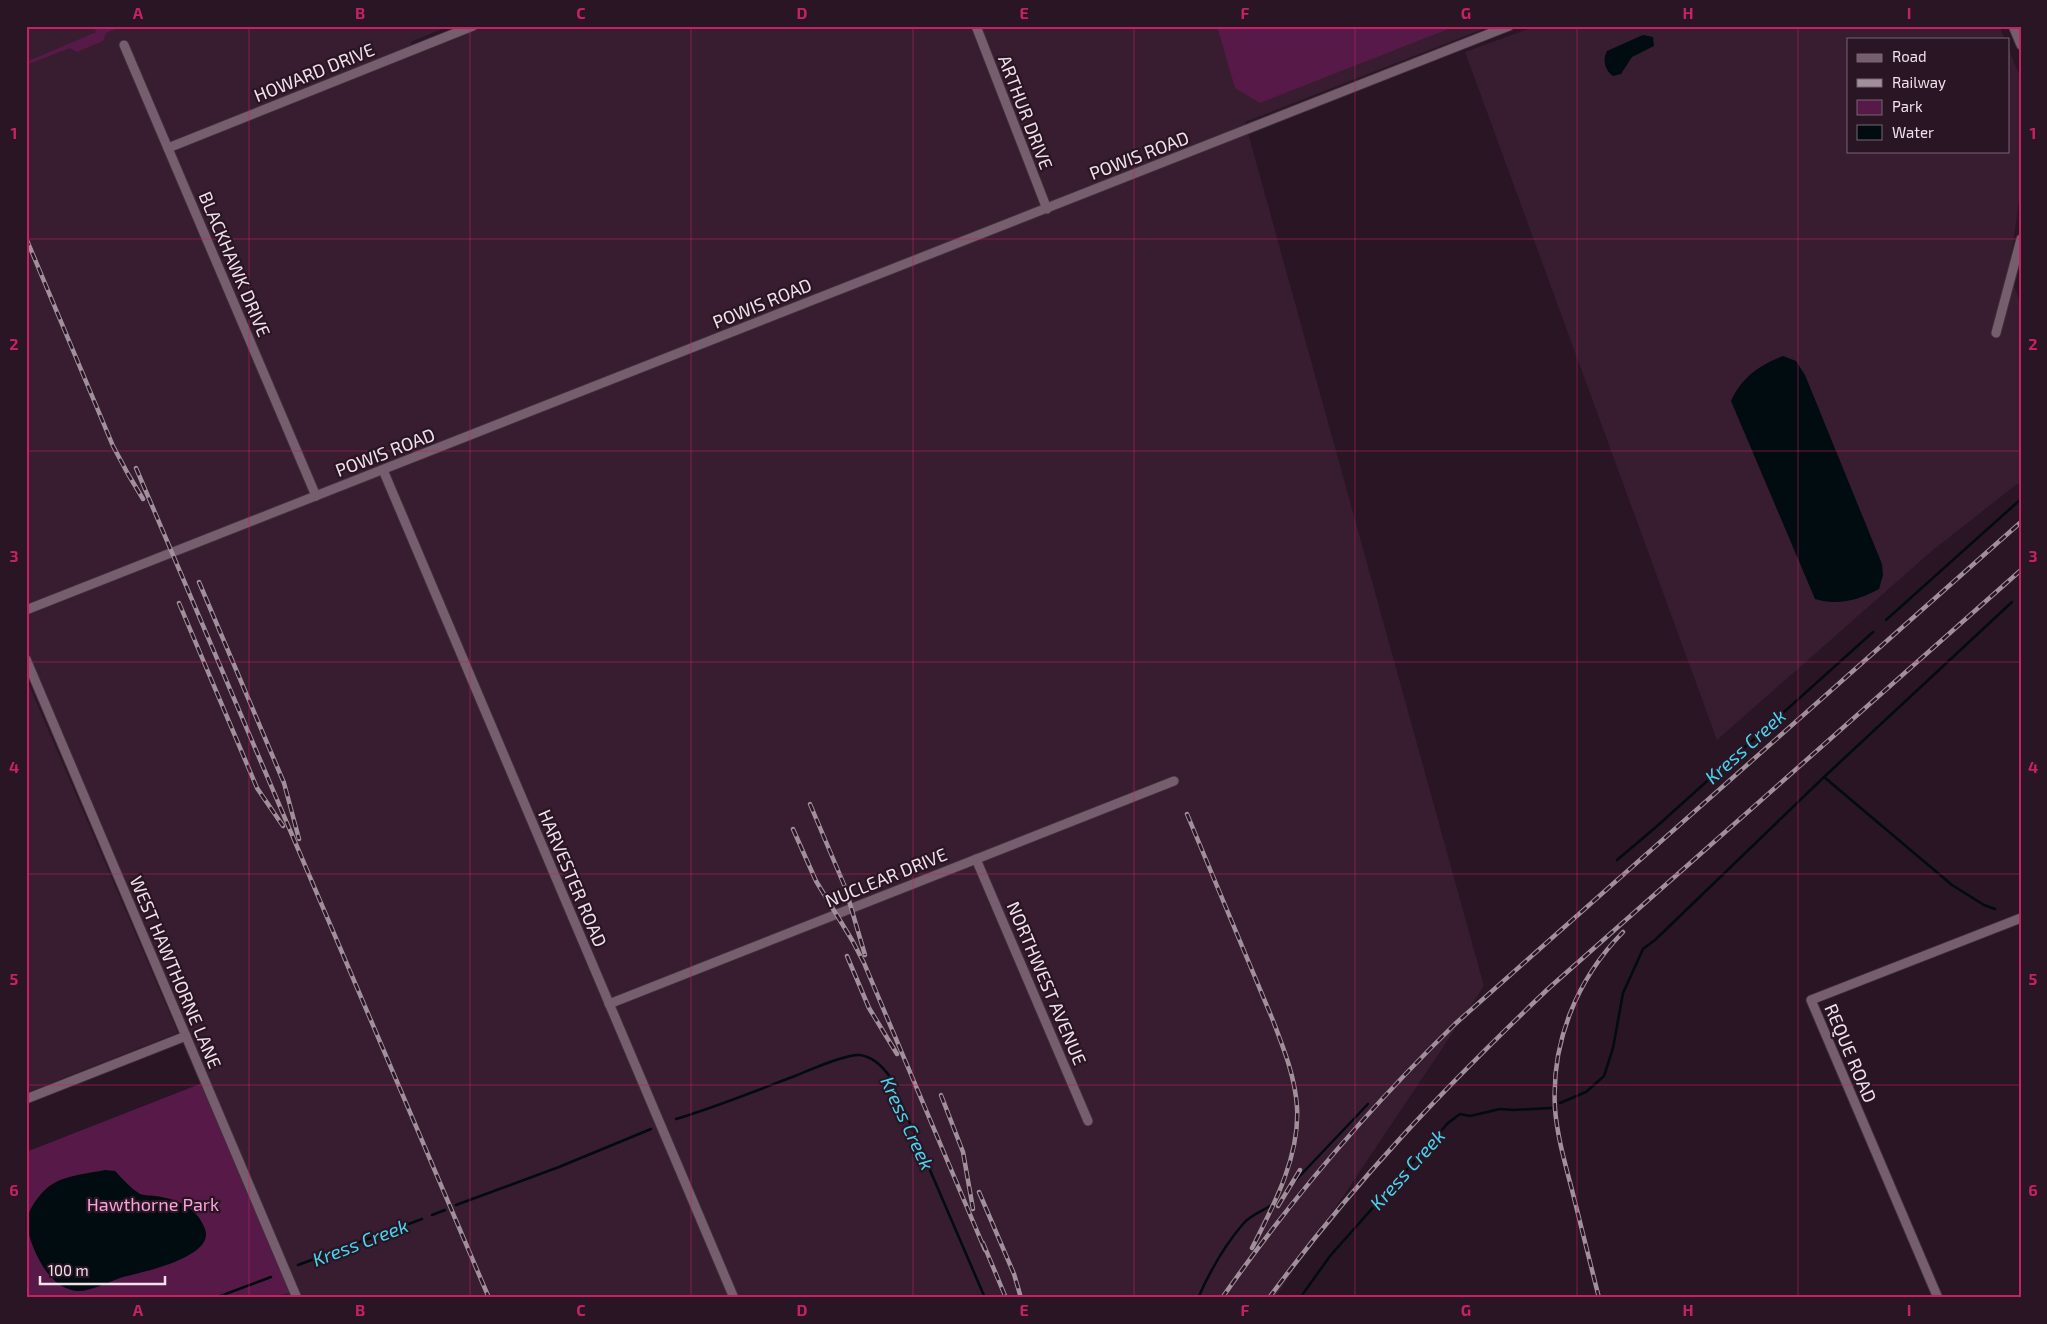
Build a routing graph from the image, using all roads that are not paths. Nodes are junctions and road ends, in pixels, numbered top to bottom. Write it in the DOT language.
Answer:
graph roads {
  1 [pos="473,26"];
  2 [pos="976,26"];
  3 [pos="1509,26"];
  4 [pos="2013,26"];
  5 [pos="124,45"];
  6 [pos="2021,45"];
  7 [pos="168,148"];
  8 [pos="1047,208"];
  9 [pos="2021,240"];
  10 [pos="1996,333"];
  11 [pos="383,470"];
  12 [pos="316,496"];
  13 [pos="26,610"];
  14 [pos="26,659"];
  15 [pos="1174,781"];
  16 [pos="976,859"];
  17 [pos="2021,918"];
  18 [pos="609,1004"];
  19 [pos="186,1036"];
  20 [pos="26,1099"];
  21 [pos="1088,1121"];
  22 [pos="297,1298"];
  23 [pos="734,1298"];
  24 [pos="1938,1298"];
  1 -- 7 [label="street, HOWARD DRIVE"];
  2 -- 8 [label="street, ARTHUR DRIVE"];
  3 -- 8 [label="street, POWIS ROAD"];
  4 -- 6 [label="street"];
  5 -- 7 [label="street, BLACKHAWK DRIVE"];
  7 -- 12 [label="street, BLACKHAWK DRIVE"];
  8 -- 11 [label="street, POWIS ROAD"];
  9 -- 10 [label="street"];
  11 -- 12 [label="street, POWIS ROAD"];
  11 -- 18 [label="street, HARVESTER ROAD"];
  12 -- 13 [label="street, POWIS ROAD"];
  14 -- 19 [label="street, WEST HAWTHORNE LANE"];
  15 -- 16 [label="street, NUCLEAR DRIVE"];
  16 -- 18 [label="street, NUCLEAR DRIVE"];
  16 -- 21 [label="street, NORTHWEST AVENUE"];
  17 -- 24 [label="street, REQUE ROAD"];
  18 -- 23 [label="street, HARVESTER ROAD"];
  19 -- 20 [label="street"];
  19 -- 22 [label="street, WEST HAWTHORNE LANE"];
}
